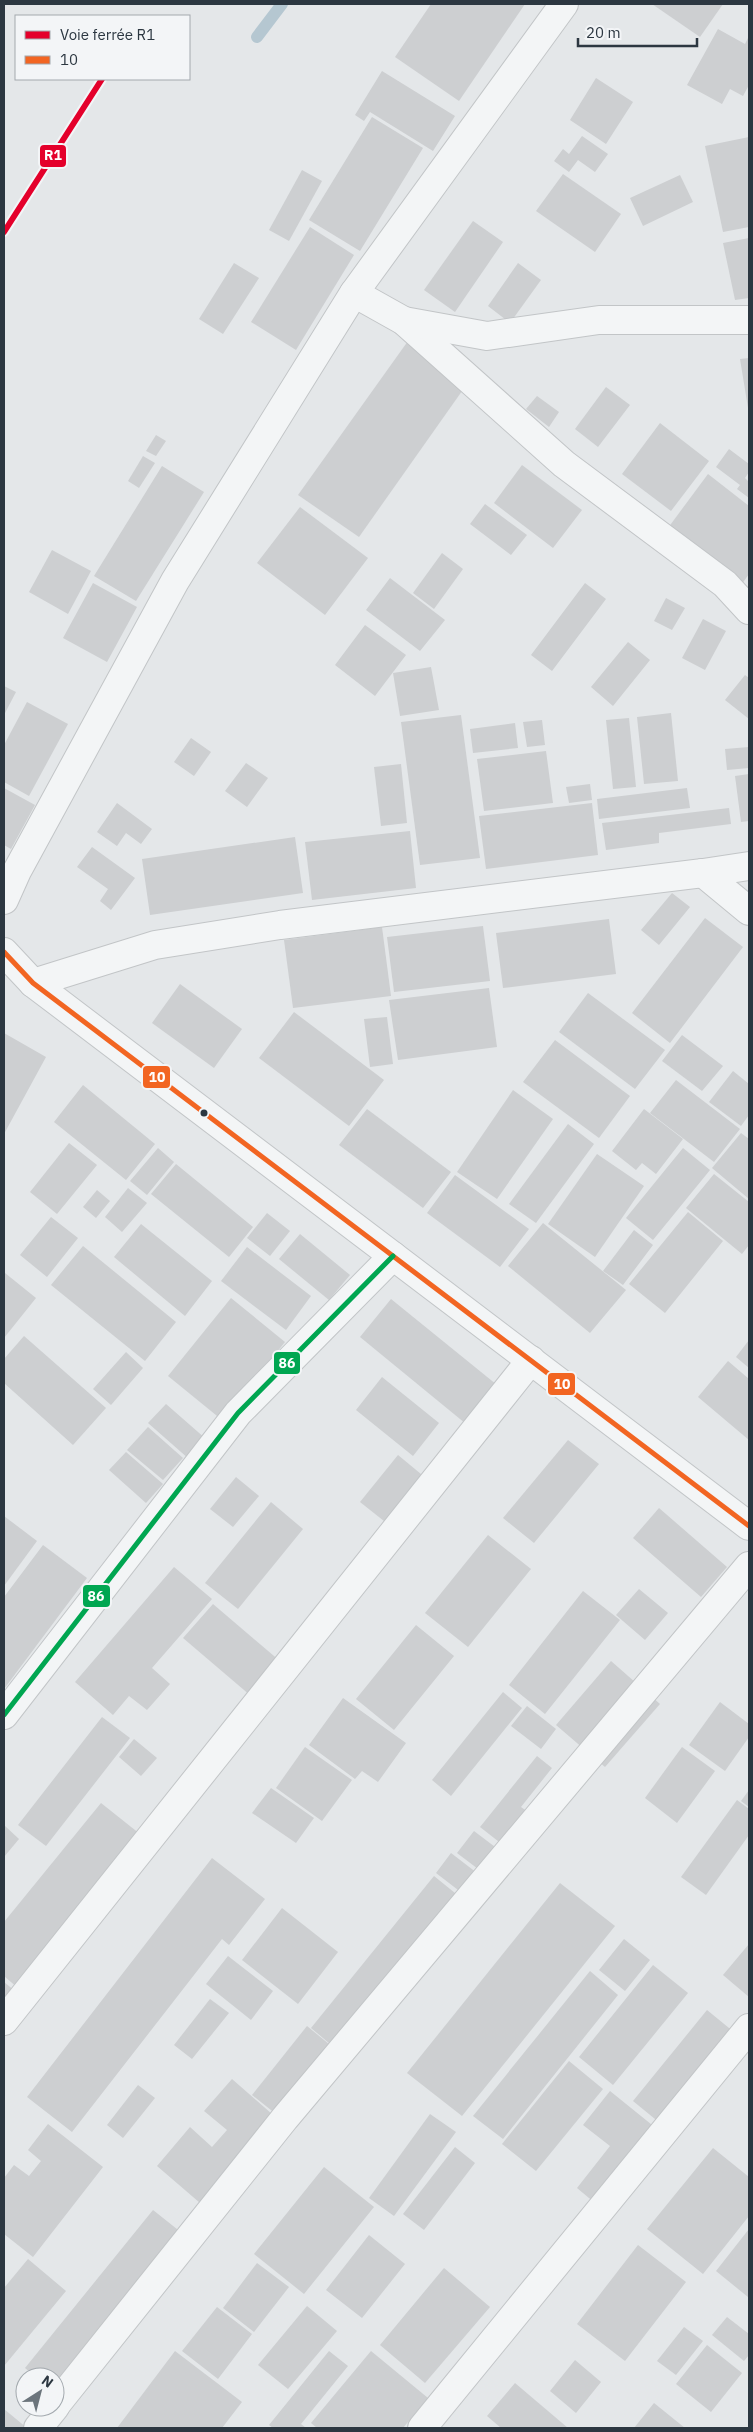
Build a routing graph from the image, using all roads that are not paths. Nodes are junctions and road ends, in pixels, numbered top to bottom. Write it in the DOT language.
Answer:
graph roads {
  1 [pos="564,4"];
  2 [pos="354,293"];
  3 [pos="749,320"];
  4 [pos="404,321"];
  5 [pos="749,610"];
  6 [pos="749,866"];
  7 [pos="703,874"];
  8 [pos="4,900"];
  9 [pos="749,911"];
  10 [pos="4,952"];
  11 [pos="33,983"];
  12 [pos="393,1256"];
  13 [pos="531,1360"];
  14 [pos="749,1526"];
  15 [pos="749,1566"];
  16 [pos="4,1715"];
  17 [pos="4,2020"];
  18 [pos="749,2028"];
  19 [pos="65,2394"];
  20 [pos="47,2417"];
  21 [pos="38,2428"];
  22 [pos="422,2428"];
  1 -- 2 [label="street"];
  2 -- 4 [label="street"];
  2 -- 8 [label="street"];
  3 -- 4 [label="street"];
  4 -- 5 [label="street"];
  6 -- 7 [label="street"];
  7 -- 9 [label="street"];
  7 -- 11 [label="street"];
  10 -- 11 [label="street"];
  11 -- 12 [label="street"];
  12 -- 13 [label="street"];
  12 -- 16 [label="street"];
  13 -- 14 [label="street"];
  13 -- 17 [label="street"];
  15 -- 19 [label="street"];
  18 -- 22 [label="street"];
  20 -- 21 [label="street"];
}
